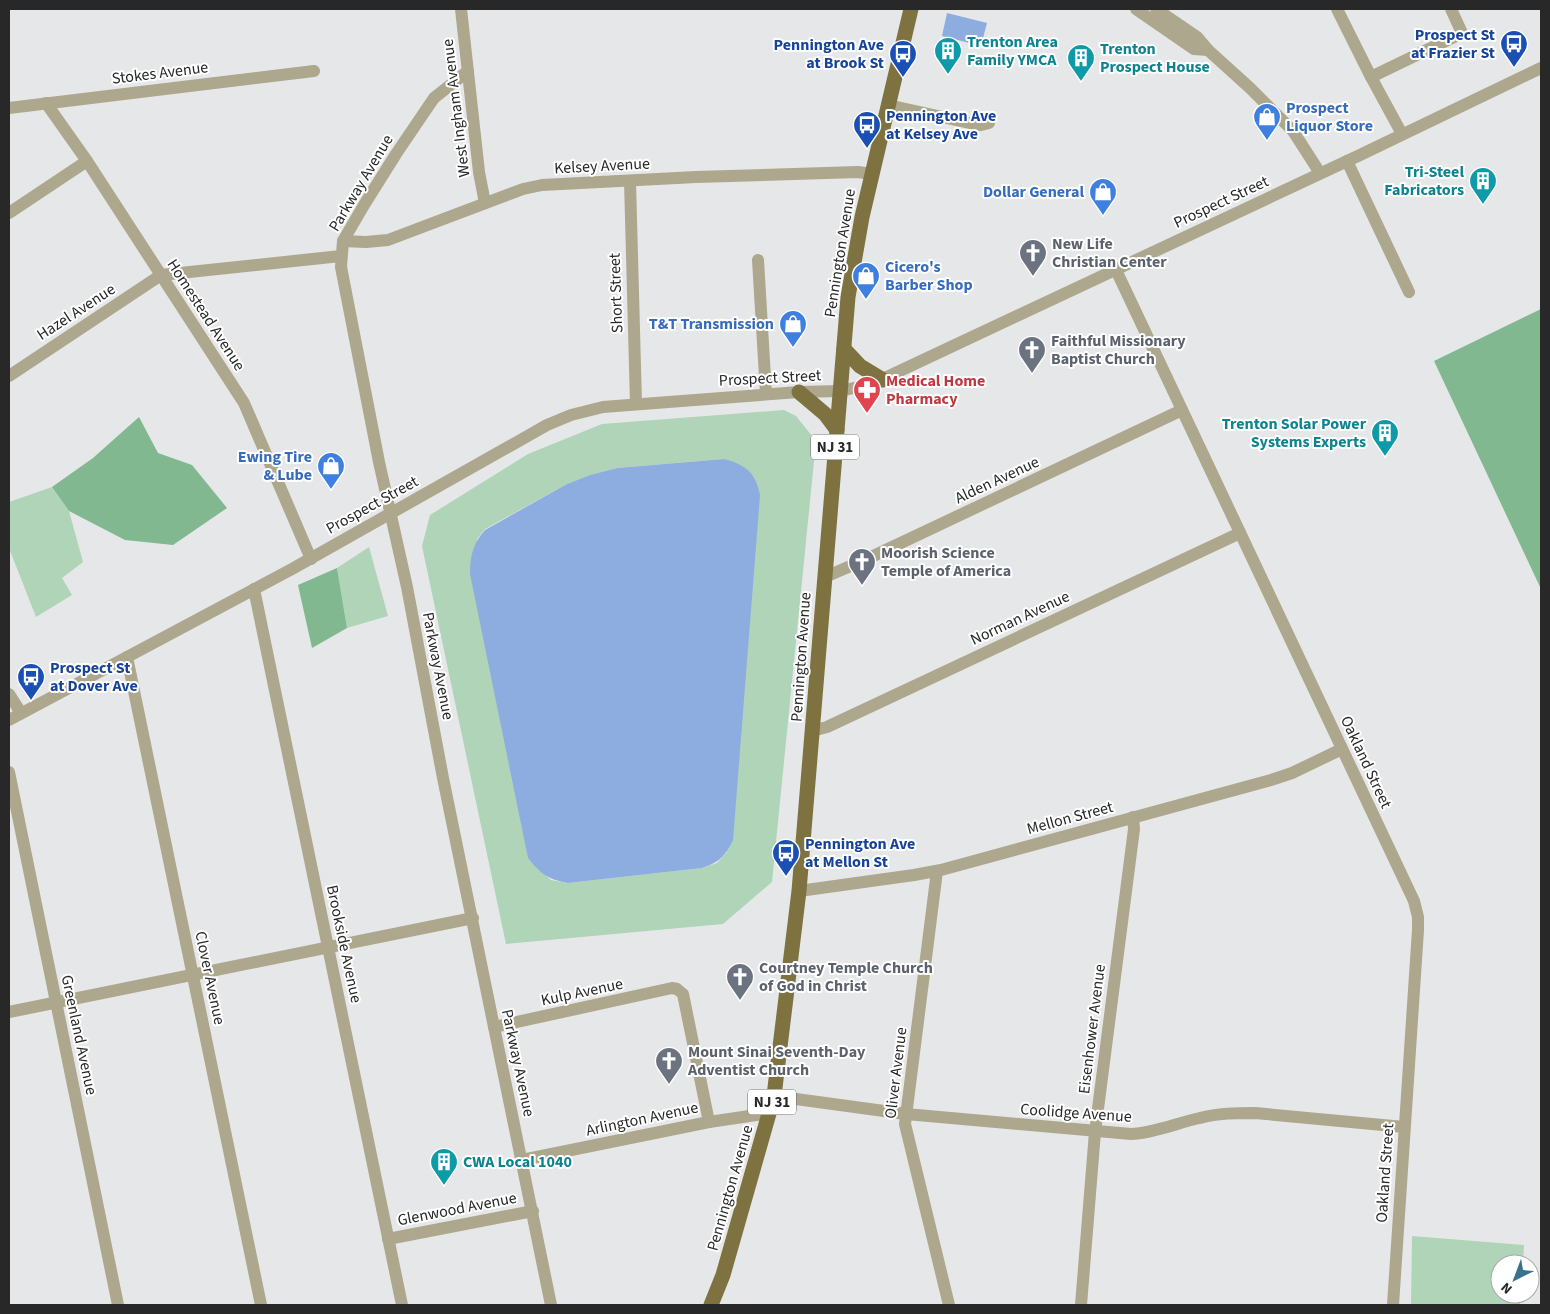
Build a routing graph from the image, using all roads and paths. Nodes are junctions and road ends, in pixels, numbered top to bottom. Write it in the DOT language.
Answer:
graph roads {
  1 [pos="461,9"];
  2 [pos="911,9"];
  3 [pos="1136,9"];
  4 [pos="1156,9"];
  5 [pos="1337,9"];
  6 [pos="1451,9"];
  7 [pos="1208,50"];
  8 [pos="1541,68"];
  9 [pos="314,71"];
  10 [pos="468,71"];
  11 [pos="1371,77"];
  12 [pos="46,104"];
  13 [pos="888,105"];
  14 [pos="9,108"];
  15 [pos="988,123"];
  16 [pos="1402,134"];
  17 [pos="87,161"];
  18 [pos="1347,161"];
  19 [pos="1320,173"];
  20 [pos="871,174"];
  21 [pos="630,181"];
  22 [pos="485,203"];
  23 [pos="9,213"];
  24 [pos="343,241"];
  25 [pos="341,256"];
  26 [pos="758,260"];
  27 [pos="1116,270"];
  28 [pos="161,276"];
  29 [pos="1409,292"];
  30 [pos="844,349"];
  31 [pos="9,376"];
  32 [pos="883,380"];
  33 [pos="840,391"];
  34 [pos="799,392"];
  35 [pos="766,394"];
  36 [pos="636,404"];
  37 [pos="1182,410"];
  38 [pos="837,430"];
  39 [pos="391,514"];
  40 [pos="1240,533"];
  41 [pos="310,559"];
  42 [pos="824,577"];
  43 [pos="254,590"];
  44 [pos="127,657"];
  45 [pos="9,694"];
  46 [pos="21,713"];
  47 [pos="9,720"];
  48 [pos="812,731"];
  49 [pos="1342,749"];
  50 [pos="9,772"];
  51 [pos="1133,817"];
  52 [pos="937,871"];
  53 [pos="799,891"];
  54 [pos="472,918"];
  55 [pos="328,947"];
  56 [pos="193,975"];
  57 [pos="56,1002"];
  58 [pos="9,1012"];
  59 [pos="494,1027"];
  60 [pos="774,1096"];
  61 [pos="770,1113"];
  62 [pos="906,1114"];
  63 [pos="709,1122"];
  64 [pos="1404,1126"];
  65 [pos="1096,1132"];
  66 [pos="522,1160"];
  67 [pos="533,1211"];
  68 [pos="388,1239"];
  69 [pos="118,1305"];
  70 [pos="261,1305"];
  71 [pos="402,1305"];
  72 [pos="551,1305"];
  73 [pos="711,1305"];
  74 [pos="949,1305"];
  75 [pos="1082,1305"];
  76 [pos="1393,1305"];
  1 -- 10 [label="street, West Ingham Avenue"];
  2 -- 13 [label="main road, Pennington Avenue / NJ 31"];
  3 -- 7 [label="street"];
  4 -- 7 [label="street"];
  5 -- 11 [label="street"];
  6 -- 11 [label="street"];
  7 -- 19 [label="street"];
  8 -- 16 [label="street, Prospect Street"];
  9 -- 12 [label="street, Stokes Avenue"];
  10 -- 22 [label="street, West Ingham Avenue"];
  10 -- 24 [label="street, Parkway Avenue"];
  11 -- 16 [label="street"];
  12 -- 14 [label="street, Stokes Avenue"];
  12 -- 17 [label="street, Homestead Avenue"];
  13 -- 15 [label="street"];
  13 -- 20 [label="main road, Pennington Avenue / NJ 31"];
  16 -- 18 [label="street, Prospect Street"];
  17 -- 23 [label="street"];
  17 -- 28 [label="street, Homestead Avenue"];
  18 -- 19 [label="street, Prospect Street"];
  18 -- 29 [label="street"];
  19 -- 27 [label="street, Prospect Street"];
  20 -- 21 [label="street, Kelsey Avenue"];
  20 -- 30 [label="main road, Pennington Avenue / NJ 31"];
  21 -- 22 [label="street, Kelsey Avenue"];
  21 -- 36 [label="street, Short Street"];
  22 -- 24 [label="street, Kelsey Avenue"];
  24 -- 25 [label="street, Parkway Avenue"];
  25 -- 28 [label="street"];
  25 -- 39 [label="street, Parkway Avenue"];
  26 -- 35 [label="street"];
  27 -- 32 [label="street, Prospect Street"];
  27 -- 37 [label="street, Oakland Street"];
  28 -- 31 [label="street, Hazel Avenue"];
  28 -- 41 [label="street, Homestead Avenue"];
  30 -- 32 [label="main road"];
  30 -- 33 [label="main road, Pennington Avenue / NJ 31"];
  32 -- 33 [label="street, Prospect Street"];
  33 -- 34 [label="street, Prospect Street"];
  33 -- 38 [label="main road, Pennington Avenue / NJ 31"];
  34 -- 35 [label="street, Prospect Street"];
  34 -- 38 [label="main road"];
  35 -- 36 [label="street, Prospect Street"];
  36 -- 39 [label="street, Prospect Street"];
  37 -- 40 [label="street, Oakland Street"];
  37 -- 42 [label="street, Alden Avenue"];
  38 -- 42 [label="main road, Pennington Avenue / NJ 31"];
  39 -- 41 [label="street, Prospect Street"];
  39 -- 54 [label="street, Parkway Avenue"];
  40 -- 48 [label="street, Norman Avenue"];
  40 -- 49 [label="street, Oakland Street"];
  41 -- 43 [label="street, Prospect Street"];
  42 -- 48 [label="main road, Pennington Avenue / NJ 31"];
  43 -- 44 [label="street, Prospect Street"];
  43 -- 55 [label="street, Brookside Avenue"];
  44 -- 46 [label="street, Prospect Street"];
  44 -- 56 [label="street, Clover Avenue"];
  45 -- 46 [label="street"];
  46 -- 47 [label="street, Prospect Street"];
  48 -- 53 [label="main road, Pennington Avenue / NJ 31"];
  49 -- 51 [label="street, Mellon Street"];
  49 -- 64 [label="street, Oakland Street"];
  50 -- 57 [label="street, Greenland Avenue"];
  51 -- 52 [label="street, Mellon Street"];
  51 -- 65 [label="street, Eisenhower Avenue"];
  52 -- 53 [label="street, Mellon Street"];
  52 -- 62 [label="street, Oliver Avenue"];
  53 -- 60 [label="main road, Pennington Avenue / NJ 31"];
  54 -- 55 [label="street"];
  54 -- 59 [label="street, Parkway Avenue"];
  55 -- 56 [label="street"];
  55 -- 68 [label="street, Brookside Avenue"];
  56 -- 57 [label="street"];
  56 -- 70 [label="street, Clover Avenue"];
  57 -- 58 [label="street"];
  57 -- 69 [label="street, Greenland Avenue"];
  59 -- 63 [label="street, Kulp Avenue"];
  59 -- 66 [label="street, Parkway Avenue"];
  60 -- 61 [label="main road, Pennington Avenue / NJ 31"];
  60 -- 62 [label="street, Coolidge Avenue"];
  61 -- 63 [label="street, Arlington Avenue"];
  61 -- 73 [label="main road, Pennington Avenue / NJ 31"];
  62 -- 65 [label="street, Coolidge Avenue"];
  62 -- 74 [label="street, Oliver Avenue"];
  63 -- 66 [label="street, Arlington Avenue"];
  64 -- 65 [label="street, Coolidge Avenue"];
  64 -- 76 [label="street, Oakland Street"];
  65 -- 75 [label="street, Eisenhower Avenue"];
  66 -- 67 [label="street, Parkway Avenue"];
  67 -- 68 [label="street, Glenwood Avenue"];
  67 -- 72 [label="street, Parkway Avenue"];
  68 -- 71 [label="street, Brookside Avenue"];
}
